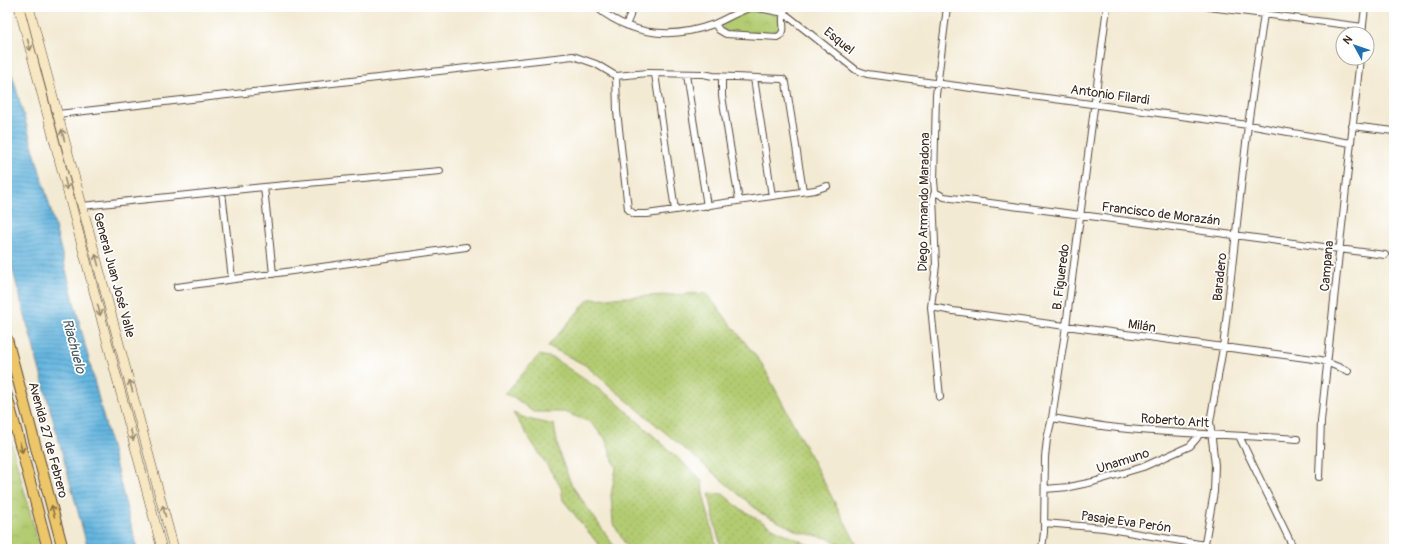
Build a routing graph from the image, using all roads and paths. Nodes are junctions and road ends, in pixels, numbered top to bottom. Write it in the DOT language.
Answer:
graph roads {
  1 [pos="19,7"];
  2 [pos="29,7"];
  3 [pos="596,7"];
  4 [pos="631,7"];
  5 [pos="753,7"];
  6 [pos="947,7"];
  7 [pos="1107,7"];
  8 [pos="1209,7"];
  9 [pos="1265,7"];
  10 [pos="1365,7"];
  11 [pos="785,10"];
  12 [pos="1264,14"];
  13 [pos="715,24"];
  14 [pos="626,25"];
  15 [pos="1335,26"];
  16 [pos="1363,26"];
  17 [pos="1359,66"];
  18 [pos="656,74"];
  19 [pos="867,74"];
  20 [pos="686,75"];
  21 [pos="616,76"];
  22 [pos="722,77"];
  23 [pos="754,78"];
  24 [pos="937,84"];
  25 [pos="1094,104"];
  26 [pos="58,114"];
  27 [pos="1248,125"];
  28 [pos="1352,126"];
  29 [pos="1394,131"];
  30 [pos="1350,143"];
  31 [pos="440,171"];
  32 [pos="827,186"];
  33 [pos="264,187"];
  34 [pos="802,191"];
  35 [pos="222,192"];
  36 [pos="935,192"];
  37 [pos="772,196"];
  38 [pos="739,201"];
  39 [pos="82,206"];
  40 [pos="707,206"];
  41 [pos="675,210"];
  42 [pos="1080,215"];
  43 [pos="1236,235"];
  44 [pos="466,247"];
  45 [pos="1339,249"];
  46 [pos="1385,255"];
  47 [pos="273,274"];
  48 [pos="232,279"];
  49 [pos="177,287"];
  50 [pos="931,306"];
  51 [pos="1066,326"];
  52 [pos="7,339"];
  53 [pos="1223,348"];
  54 [pos="1328,362"];
  55 [pos="1348,371"];
  56 [pos="7,396"];
  57 [pos="940,397"];
  58 [pos="1052,418"];
  59 [pos="1199,434"];
  60 [pos="1212,435"];
  61 [pos="1239,436"];
  62 [pos="1297,439"];
  63 [pos="1319,477"];
  64 [pos="1045,489"];
  65 [pos="1044,523"];
  66 [pos="1205,547"];
  67 [pos="48,549"];
  68 [pos="62,549"];
  69 [pos="162,549"];
  70 [pos="174,549"];
  71 [pos="1042,549"];
  72 [pos="1294,549"];
  1 -- 69 [label="main road, General Juan José Valle, one-way"];
  2 -- 26 [label="main road, General Juan José Valle"];
  3 -- 14 [label="street, Esquel"];
  4 -- 14 [label="street"];
  5 -- 11 [label="street, Esquel"];
  5 -- 13 [label="street, Esquel"];
  6 -- 24 [label="street, Diego Armando Maradona"];
  7 -- 25 [label="street, B. Figueredo"];
  8 -- 12 [label="street"];
  9 -- 12 [label="street, Baradero"];
  10 -- 16 [label="street"];
  11 -- 13 [label="street"];
  11 -- 19 [label="street, Esquel"];
  12 -- 15 [label="street"];
  12 -- 27 [label="street, Baradero"];
  13 -- 14 [label="street, Esquel"];
  17 -- 28 [label="street, Campana"];
  18 -- 20 [label="street"];
  18 -- 21 [label="street"];
  18 -- 41 [label="street"];
  19 -- 24 [label="street, Antonio Filardi"];
  20 -- 22 [label="street"];
  20 -- 40 [label="street"];
  21 -- 26 [label="street"];
  21 -- 41 [label="street"];
  22 -- 23 [label="street"];
  22 -- 38 [label="street"];
  23 -- 34 [label="street"];
  23 -- 37 [label="street"];
  24 -- 25 [label="street, Antonio Filardi"];
  24 -- 36 [label="street, Diego Armando Maradona"];
  25 -- 27 [label="street, Antonio Filardi"];
  25 -- 42 [label="street, B. Figueredo"];
  39 -- 26 [label="main road, General Juan José Valle, one-way"];
  27 -- 30 [label="street, Antonio Filardi"];
  27 -- 43 [label="street, Baradero"];
  28 -- 29 [label="street"];
  28 -- 30 [label="street, Campana"];
  30 -- 45 [label="street, Campana"];
  31 -- 33 [label="street"];
  32 -- 34 [label="street"];
  33 -- 35 [label="street"];
  33 -- 47 [label="street"];
  34 -- 37 [label="street"];
  35 -- 39 [label="street"];
  35 -- 48 [label="street"];
  36 -- 42 [label="street, Francisco de Morazán"];
  36 -- 50 [label="street, Diego Armando Maradona"];
  37 -- 38 [label="street"];
  38 -- 40 [label="street"];
  70 -- 39 [label="main road, General Juan José Valle, one-way"];
  40 -- 41 [label="street"];
  42 -- 43 [label="street, Francisco de Morazán"];
  42 -- 51 [label="street, B. Figueredo"];
  43 -- 45 [label="street, Francisco de Morazán"];
  43 -- 53 [label="street, Baradero"];
  44 -- 47 [label="street"];
  45 -- 46 [label="street, Francisco de Morazán"];
  45 -- 54 [label="street, Campana"];
  47 -- 48 [label="street"];
  48 -- 49 [label="street"];
  50 -- 51 [label="street, Milán"];
  50 -- 57 [label="street, Diego Armando Maradona"];
  51 -- 53 [label="street, Milán"];
  51 -- 58 [label="street, B. Figueredo"];
  68 -- 52 [label="main road, Avenida 27 de Febrero, one-way"];
  53 -- 54 [label="street, Milán"];
  53 -- 60 [label="street, Baradero"];
  54 -- 55 [label="street, Milán"];
  54 -- 63 [label="street, Campana"];
  56 -- 67 [label="main road, one-way"];
  58 -- 59 [label="street, Roberto Arlt"];
  58 -- 64 [label="street, B. Figueredo"];
  59 -- 60 [label="street, Roberto Arlt"];
  59 -- 64 [label="street, Unamuno"];
  60 -- 61 [label="street, Roberto Arlt"];
  60 -- 66 [label="street, Baradero"];
  61 -- 62 [label="street, Roberto Arlt"];
  61 -- 72 [label="street"];
  64 -- 65 [label="street, B. Figueredo"];
  65 -- 66 [label="street, Pasaje Eva Perón"];
  65 -- 71 [label="street, B. Figueredo"];
}
